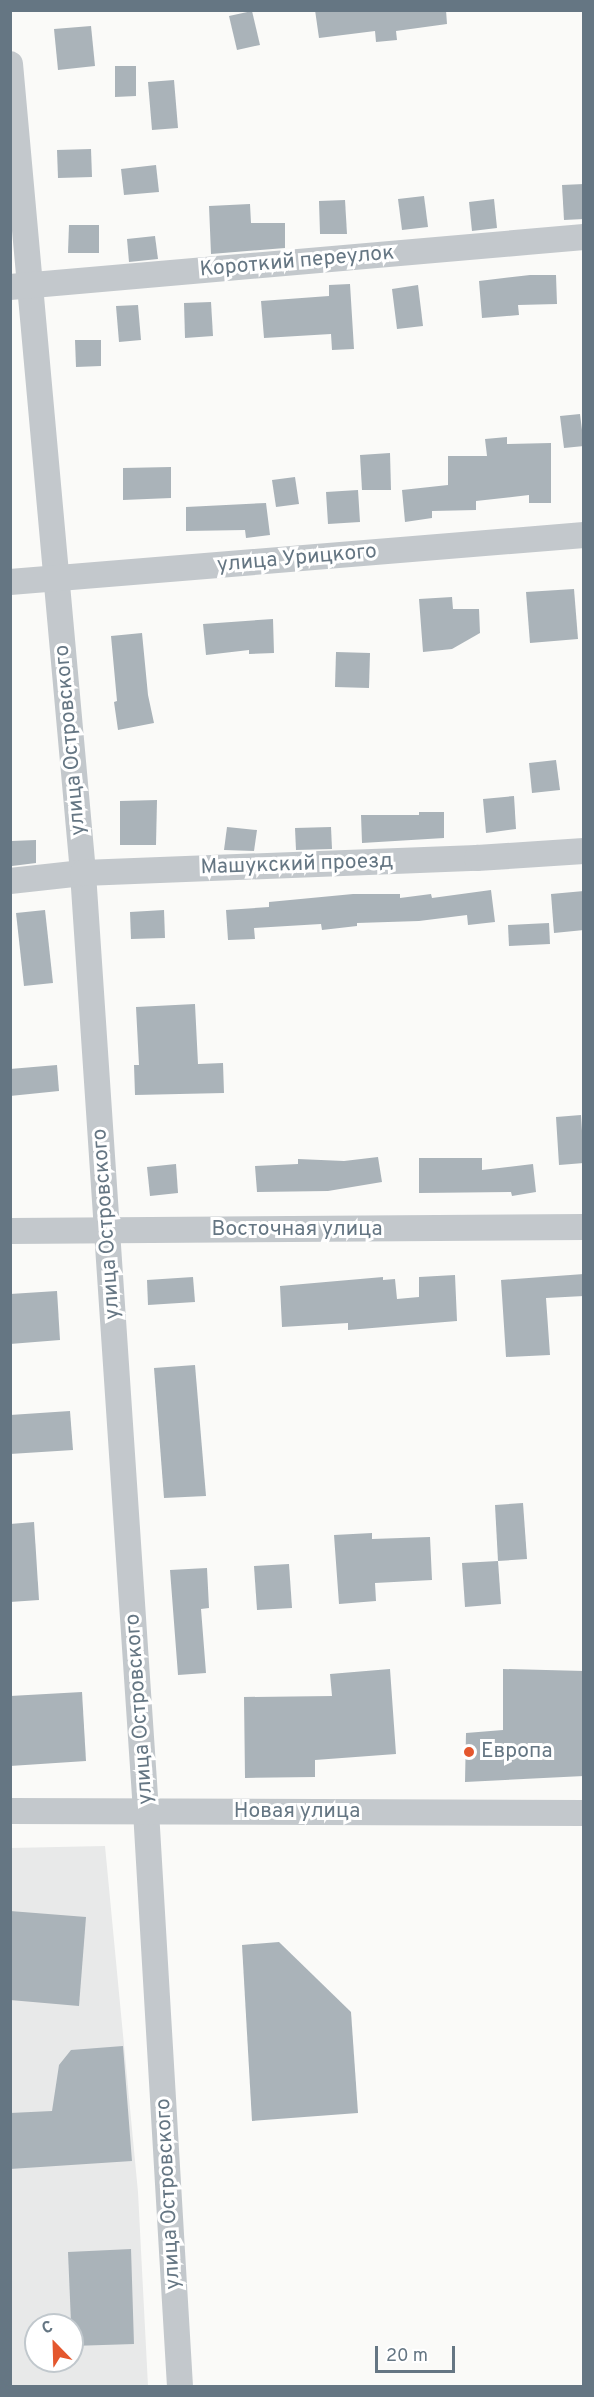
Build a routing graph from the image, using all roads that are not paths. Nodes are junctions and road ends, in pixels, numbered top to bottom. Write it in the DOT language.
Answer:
graph roads {
  1 [pos="10,64"];
  2 [pos="584,237"];
  3 [pos="20,287"];
  4 [pos="584,535"];
  5 [pos="56,579"];
  6 [pos="10,582"];
  7 [pos="584,851"];
  8 [pos="83,873"];
  9 [pos="10,881"];
  10 [pos="584,1227"];
  11 [pos="107,1231"];
  12 [pos="10,1232"];
  13 [pos="10,1811"];
  14 [pos="146,1811"];
  15 [pos="584,1813"];
  16 [pos="180,2386"];
  1 -- 3 [label="street, улица Островского"];
  2 -- 3 [label="street, Короткий переулок"];
  3 -- 5 [label="street, улица Островского"];
  4 -- 5 [label="street, улица Урицкого"];
  5 -- 6 [label="street, улица Урицкого"];
  5 -- 8 [label="street, улица Островского"];
  7 -- 8 [label="street, Машукский проезд"];
  8 -- 9 [label="street, Машукский проезд"];
  8 -- 11 [label="street, улица Островского"];
  10 -- 11 [label="street, Восточная улица"];
  11 -- 12 [label="street, Восточная улица"];
  11 -- 14 [label="street, улица Островского"];
  13 -- 14 [label="street, Новая улица"];
  14 -- 15 [label="street, Новая улица"];
  14 -- 16 [label="street, улица Островского"];
}
